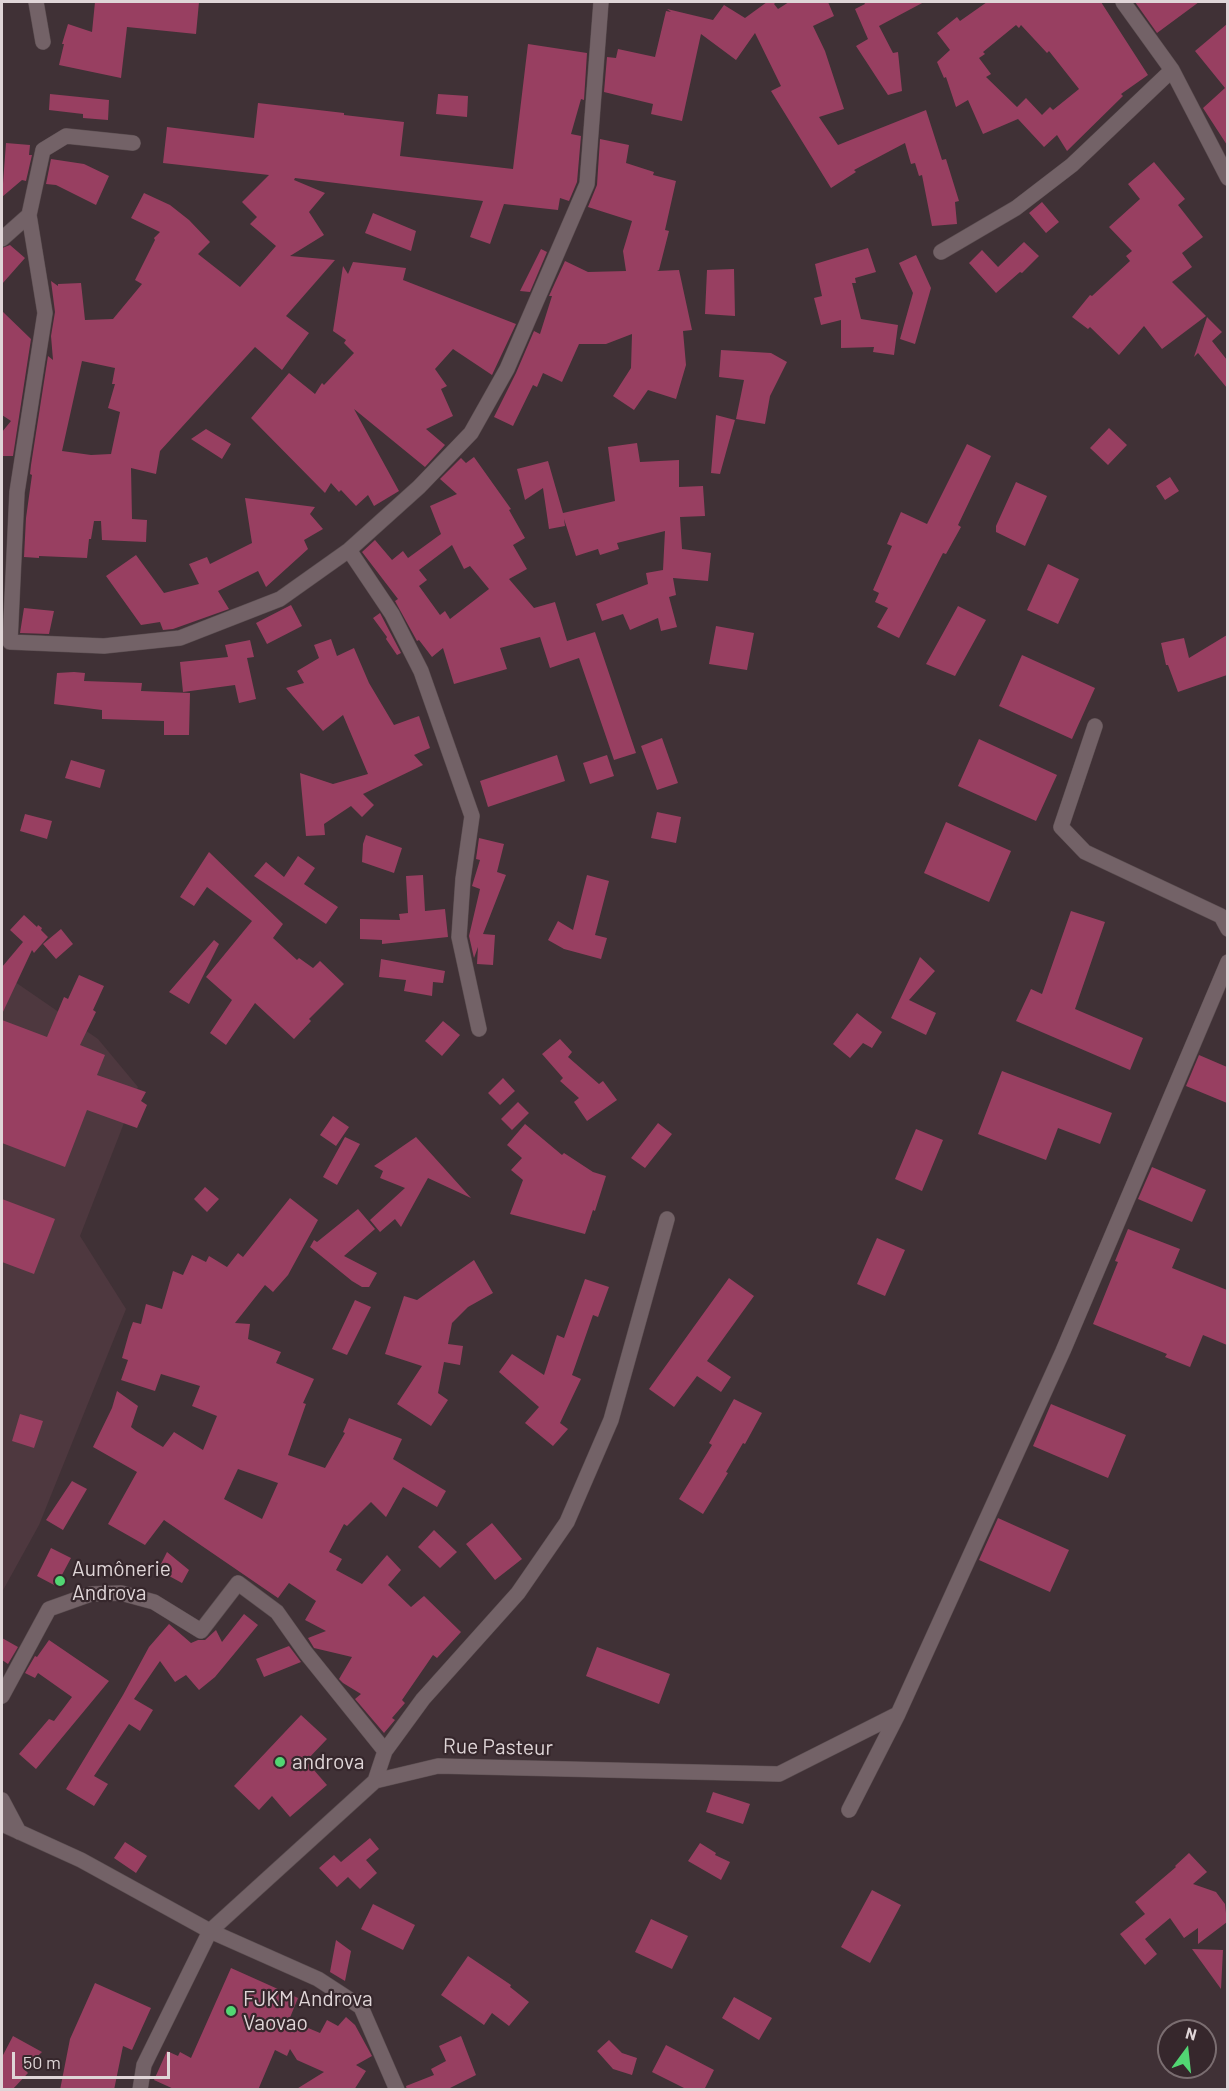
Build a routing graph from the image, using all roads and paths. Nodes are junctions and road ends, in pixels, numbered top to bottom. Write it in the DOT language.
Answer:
graph roads {
  1 [pos="36,2"];
  2 [pos="601,2"];
  3 [pos="1123,2"];
  4 [pos="44,42"];
  5 [pos="1172,70"];
  6 [pos="133,142"];
  7 [pos="1227,178"];
  8 [pos="29,215"];
  9 [pos="2,239"];
  10 [pos="941,252"];
  11 [pos="349,550"];
  12 [pos="1095,726"];
  13 [pos="1227,929"];
  14 [pos="1227,962"];
  15 [pos="479,1029"];
  16 [pos="667,1219"];
  17 [pos="2,1696"];
  18 [pos="898,1714"];
  19 [pos="385,1751"];
  20 [pos="375,1781"];
  21 [pos="2,1800"];
  22 [pos="849,1810"];
  23 [pos="2,1824"];
  24 [pos="19,1832"];
  25 [pos="210,1931"];
  26 [pos="140,2090"];
  27 [pos="397,2090"];
  1 -- 4 [label="street"];
  2 -- 11 [label="street"];
  3 -- 5 [label="street"];
  5 -- 7 [label="street"];
  5 -- 10 [label="street"];
  6 -- 8 [label="street"];
  8 -- 9 [label="street"];
  8 -- 11 [label="street"];
  11 -- 15 [label="street"];
  12 -- 13 [label="street"];
  14 -- 18 [label="street"];
  16 -- 19 [label="street"];
  17 -- 19 [label="street"];
  18 -- 20 [label="street, Rue Pasteur"];
  18 -- 22 [label="street"];
  19 -- 20 [label="street"];
  20 -- 25 [label="street, Rue Pasteur"];
  21 -- 24 [label="street"];
  23 -- 24 [label="street"];
  24 -- 25 [label="street"];
  25 -- 26 [label="street, Rue Pasteur"];
  25 -- 27 [label="street"];
}
